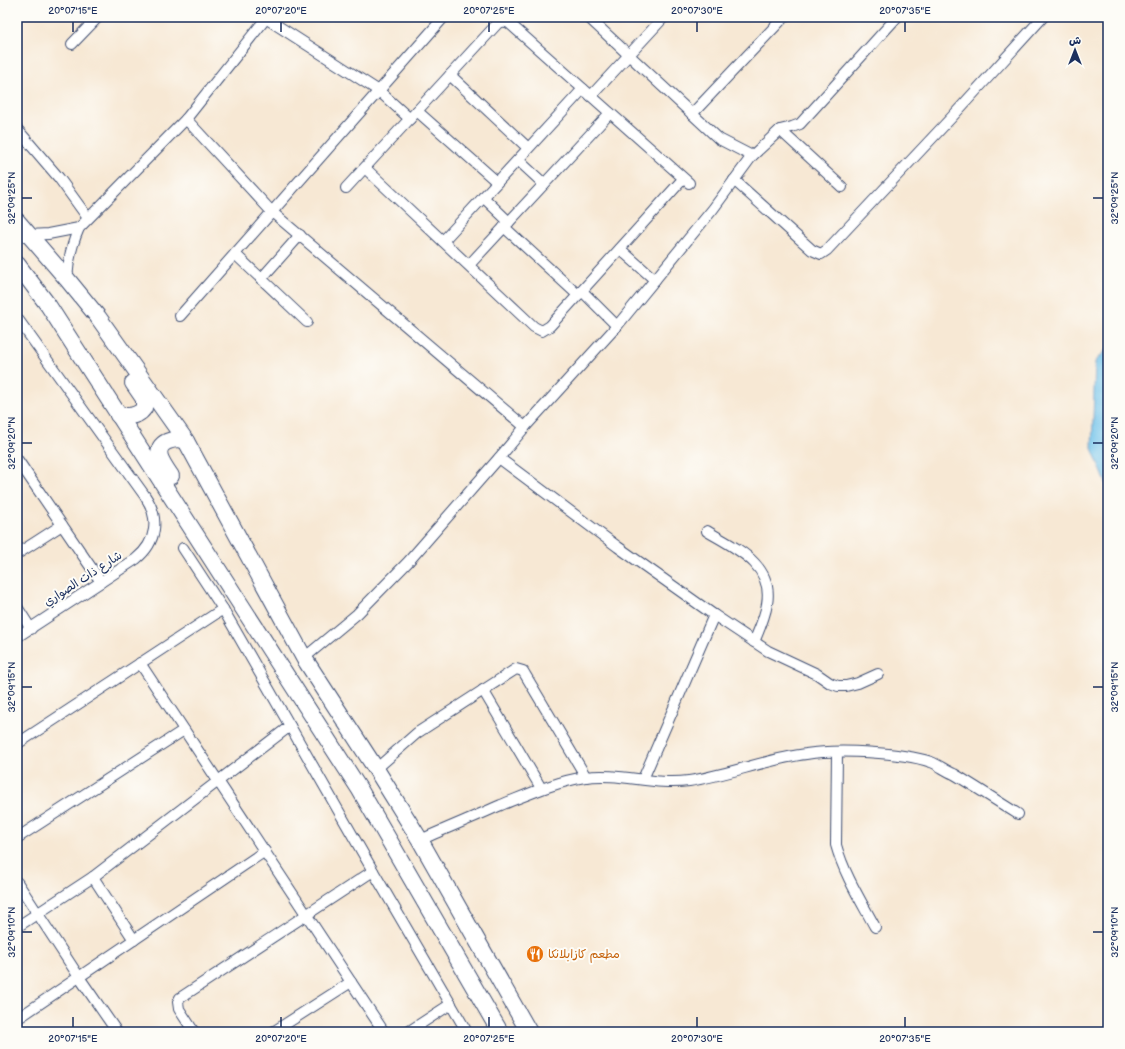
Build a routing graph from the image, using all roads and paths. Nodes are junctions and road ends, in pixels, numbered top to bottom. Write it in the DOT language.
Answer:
graph roads {
  1 [pos="98,17"];
  2 [pos="265,17"];
  3 [pos="444,17"];
  4 [pos="588,17"];
  5 [pos="664,17"];
  6 [pos="784,17"];
  7 [pos="1043,17"];
  8 [pos="892,19"];
  9 [pos="72,44"];
  10 [pos="629,55"];
  11 [pos="450,75"];
  12 [pos="583,89"];
  13 [pos="379,91"];
  14 [pos="591,96"];
  15 [pos="417,111"];
  16 [pos="610,113"];
  17 [pos="692,114"];
  18 [pos="186,119"];
  19 [pos="410,119"];
  20 [pos="17,129"];
  21 [pos="780,130"];
  22 [pos="528,148"];
  23 [pos="752,156"];
  24 [pos="518,160"];
  25 [pos="365,168"];
  26 [pos="734,180"];
  27 [pos="497,182"];
  28 [pos="544,184"];
  29 [pos="842,187"];
  30 [pos="346,188"];
  31 [pos="483,197"];
  32 [pos="272,212"];
  33 [pos="88,218"];
  34 [pos="17,221"];
  35 [pos="507,225"];
  36 [pos="79,228"];
  37 [pos="30,235"];
  38 [pos="300,235"];
  39 [pos="443,241"];
  40 [pos="620,249"];
  41 [pos="235,254"];
  42 [pos="17,264"];
  43 [pos="469,265"];
  44 [pos="22,278"];
  45 [pos="67,279"];
  46 [pos="261,279"];
  47 [pos="655,280"];
  48 [pos="580,293"];
  49 [pos="180,316"];
  50 [pos="17,318"];
  51 [pos="307,322"];
  52 [pos="617,326"];
  53 [pos="116,340"];
  54 [pos="118,415"];
  55 [pos="525,427"];
  56 [pos="186,441"];
  57 [pos="499,458"];
  58 [pos="17,459"];
  59 [pos="62,525"];
  60 [pos="707,531"];
  61 [pos="200,540"];
  62 [pos="183,548"];
  63 [pos="17,554"];
  64 [pos="101,582"];
  65 [pos="17,607"];
  66 [pos="223,609"];
  67 [pos="714,615"];
  68 [pos="30,629"];
  69 [pos="17,638"];
  70 [pos="754,642"];
  71 [pos="304,658"];
  72 [pos="140,662"];
  73 [pos="878,674"];
  74 [pos="483,690"];
  75 [pos="290,726"];
  76 [pos="184,730"];
  77 [pos="17,744"];
  78 [pos="837,752"];
  79 [pos="376,768"];
  80 [pos="586,777"];
  81 [pos="643,779"];
  82 [pos="218,781"];
  83 [pos="541,788"];
  84 [pos="1018,814"];
  85 [pos="17,838"];
  86 [pos="420,840"];
  87 [pos="265,851"];
  88 [pos="373,871"];
  89 [pos="93,877"];
  90 [pos="17,882"];
  91 [pos="37,913"];
  92 [pos="307,915"];
  93 [pos="17,926"];
  94 [pos="875,927"];
  95 [pos="134,940"];
  96 [pos="79,977"];
  97 [pos="351,982"];
  98 [pos="451,1004"];
  99 [pos="17,1019"];
  100 [pos="117,1032"];
  101 [pos="194,1032"];
  102 [pos="272,1032"];
  103 [pos="384,1032"];
  104 [pos="408,1032"];
  105 [pos="467,1032"];
  106 [pos="500,1032"];
  107 [pos="529,1032"];
  1 -- 9 [label="street"];
  2 -- 13 [label="street"];
  2 -- 18 [label="street"];
  3 -- 13 [label="street"];
  4 -- 10 [label="street"];
  5 -- 10 [label="street"];
  6 -- 17 [label="street"];
  7 -- 26 [label="street"];
  8 -- 21 [label="street"];
  10 -- 14 [label="street"];
  10 -- 17 [label="street"];
  11 -- 12 [label="street"];
  11 -- 15 [label="street"];
  11 -- 22 [label="street"];
  12 -- 14 [label="street"];
  12 -- 22 [label="street"];
  13 -- 19 [label="street"];
  13 -- 32 [label="street"];
  14 -- 16 [label="street"];
  15 -- 19 [label="street"];
  15 -- 27 [label="street"];
  16 -- 28 [label="street"];
  16 -- 40 [label="street"];
  17 -- 23 [label="street"];
  18 -- 32 [label="street"];
  18 -- 33 [label="street"];
  19 -- 25 [label="street"];
  20 -- 33 [label="street"];
  21 -- 23 [label="street"];
  21 -- 29 [label="street"];
  22 -- 24 [label="street"];
  23 -- 26 [label="street"];
  24 -- 27 [label="street"];
  24 -- 28 [label="street"];
  25 -- 30 [label="street"];
  25 -- 39 [label="street"];
  26 -- 47 [label="street"];
  27 -- 31 [label="street"];
  28 -- 35 [label="street"];
  31 -- 35 [label="street"];
  31 -- 39 [label="street"];
  32 -- 38 [label="street"];
  32 -- 41 [label="street"];
  33 -- 36 [label="street"];
  34 -- 37 [label="main road"];
  35 -- 43 [label="street"];
  35 -- 48 [label="street"];
  36 -- 37 [label="street"];
  36 -- 45 [label="street"];
  37 -- 45 [label="main road"];
  38 -- 46 [label="street"];
  38 -- 55 [label="street"];
  39 -- 43 [label="street"];
  40 -- 47 [label="street"];
  40 -- 48 [label="street"];
  41 -- 46 [label="street"];
  41 -- 49 [label="street"];
  42 -- 44 [label="main road"];
  43 -- 48 [label="street"];
  44 -- 54 [label="main road"];
  45 -- 53 [label="main road"];
  46 -- 51 [label="street"];
  47 -- 52 [label="street"];
  48 -- 52 [label="street"];
  50 -- 64 [label="street, شارع ذات الصواري"];
  52 -- 55 [label="street"];
  53 -- 54 [label="main road"];
  53 -- 56 [label="main road"];
  54 -- 61 [label="main road"];
  55 -- 57 [label="street"];
  56 -- 61 [label="main road"];
  56 -- 71 [label="main road"];
  57 -- 67 [label="street"];
  57 -- 71 [label="street"];
  58 -- 59 [label="street"];
  59 -- 63 [label="street"];
  59 -- 64 [label="street"];
  60 -- 70 [label="street"];
  61 -- 106 [label="main road"];
  62 -- 66 [label="street"];
  64 -- 68 [label="street, شارع ذات الصواري"];
  65 -- 68 [label="street"];
  66 -- 72 [label="street"];
  66 -- 75 [label="street"];
  67 -- 70 [label="street"];
  67 -- 81 [label="street"];
  68 -- 69 [label="street, شارع ذات الصواري"];
  70 -- 73 [label="street"];
  71 -- 79 [label="main road"];
  72 -- 76 [label="street"];
  72 -- 77 [label="street"];
  74 -- 79 [label="street"];
  74 -- 80 [label="street"];
  74 -- 83 [label="street"];
  75 -- 82 [label="street"];
  75 -- 88 [label="street"];
  76 -- 82 [label="street"];
  76 -- 85 [label="street"];
  78 -- 81 [label="street"];
  78 -- 84 [label="street"];
  78 -- 94 [label="street"];
  79 -- 86 [label="main road"];
  80 -- 81 [label="street"];
  80 -- 83 [label="street"];
  82 -- 87 [label="street"];
  82 -- 89 [label="street"];
  83 -- 86 [label="street"];
  86 -- 107 [label="main road"];
  87 -- 92 [label="street"];
  87 -- 95 [label="street"];
  88 -- 92 [label="street"];
  88 -- 98 [label="street"];
  89 -- 91 [label="street"];
  89 -- 95 [label="street"];
  90 -- 91 [label="street"];
  91 -- 93 [label="street"];
  91 -- 96 [label="street"];
  92 -- 97 [label="street"];
  92 -- 101 [label="street"];
  95 -- 96 [label="street"];
  96 -- 99 [label="street"];
  96 -- 100 [label="street"];
  97 -- 102 [label="street"];
  97 -- 103 [label="street"];
  98 -- 104 [label="street"];
  98 -- 105 [label="street"];
}
